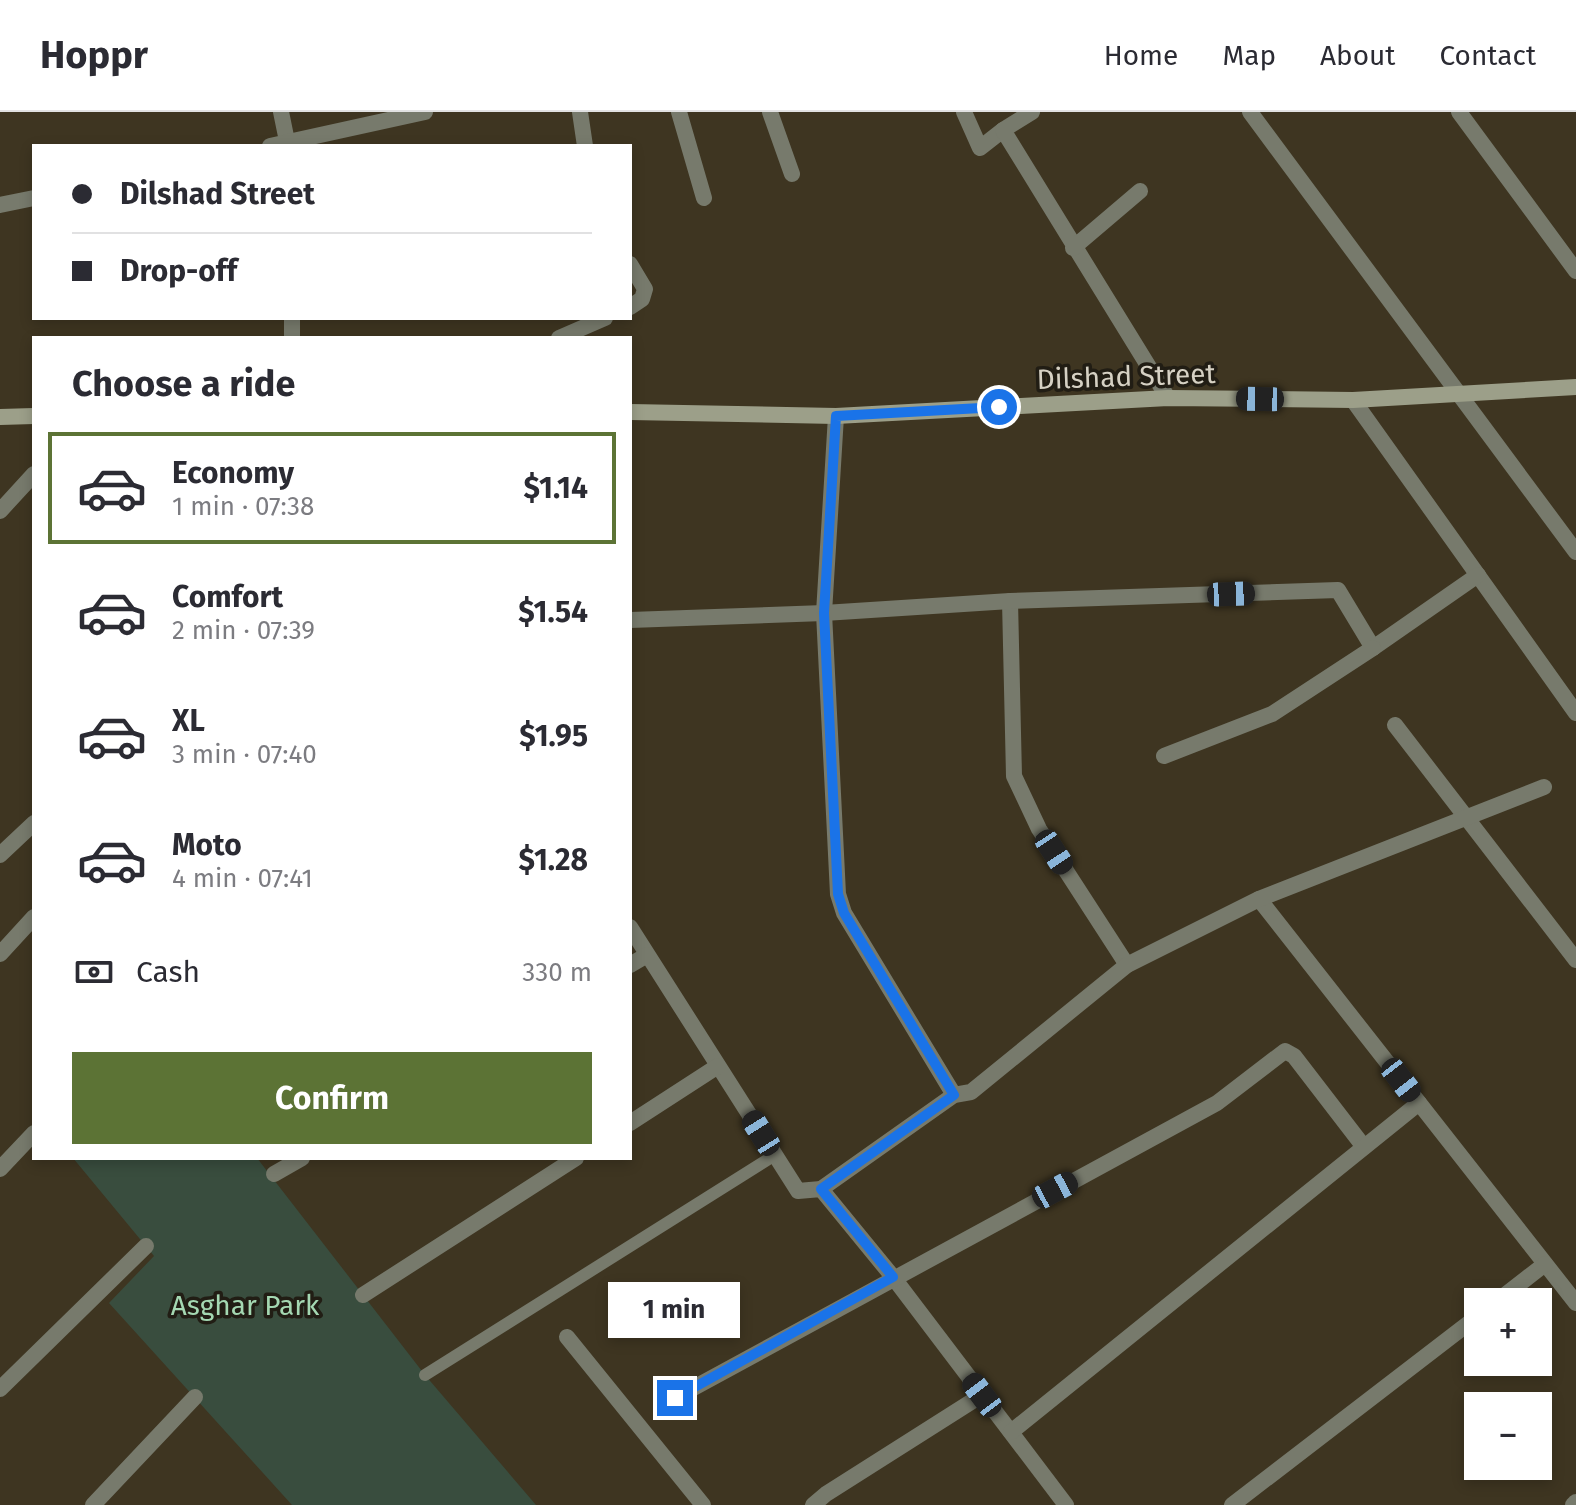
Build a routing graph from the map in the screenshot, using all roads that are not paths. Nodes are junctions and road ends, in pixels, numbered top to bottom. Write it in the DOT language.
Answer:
graph roads {
  1 [pos="281,112"];
  2 [pos="425,112"];
  3 [pos="580,112"];
  4 [pos="679,112"];
  5 [pos="770,112"];
  6 [pos="964,112"];
  7 [pos="1032,112"];
  8 [pos="1250,112"];
  9 [pos="1459,112"];
  10 [pos="1003,130"];
  11 [pos="288,144"];
  12 [pos="585,144"];
  13 [pos="792,174"];
  14 [pos="1140,191"];
  15 [pos="32,198"];
  16 [pos="704,198"];
  17 [pos="0,205"];
  18 [pos="1073,248"];
  19 [pos="632,267"];
  20 [pos="1576,271"];
  21 [pos="632,306"];
  22 [pos="600,320"];
  23 [pos="564,336"];
  24 [pos="1576,387"];
  25 [pos="1462,396"];
  26 [pos="1168,398"];
  27 [pos="1353,400"];
  28 [pos="632,412"];
  29 [pos="32,416"];
  30 [pos="836,416"];
  31 [pos="0,417"];
  32 [pos="32,480"];
  33 [pos="0,511"];
  34 [pos="1576,552"];
  35 [pos="1478,575"];
  36 [pos="1010,601"];
  37 [pos="824,613"];
  38 [pos="632,620"];
  39 [pos="1373,648"];
  40 [pos="1576,713"];
  41 [pos="1395,725"];
  42 [pos="1164,756"];
  43 [pos="1544,787"];
  44 [pos="1465,817"];
  45 [pos="32,825"];
  46 [pos="0,855"];
  47 [pos="1259,899"];
  48 [pos="32,919"];
  49 [pos="632,930"];
  50 [pos="0,954"];
  51 [pos="647,955"];
  52 [pos="1576,960"];
  53 [pos="632,964"];
  54 [pos="1127,965"];
  55 [pos="718,1066"];
  56 [pos="954,1095"];
  57 [pos="1419,1103"];
  58 [pos="632,1122"];
  59 [pos="32,1135"];
  60 [pos="1364,1147"];
  61 [pos="775,1155"];
  62 [pos="298,1160"];
  63 [pos="573,1160"];
  64 [pos="0,1169"];
  65 [pos="274,1174"];
  66 [pos="821,1189"];
  67 [pos="146,1246"];
  68 [pos="1545,1264"];
  69 [pos="893,1277"];
  70 [pos="1514,1288"];
  71 [pos="363,1295"];
  72 [pos="1576,1303"];
  73 [pos="1464,1327"];
  74 [pos="567,1337"];
  75 [pos="425,1375"];
  76 [pos="0,1389"];
  77 [pos="982,1395"];
  78 [pos="195,1397"];
  79 [pos="675,1398"];
  80 [pos="1011,1432"];
  81 [pos="1062,1504"];
  82 [pos="93,1505"];
  83 [pos="703,1505"];
  84 [pos="813,1505"];
  85 [pos="1232,1505"];
  1 -- 11 [label="street"];
  2 -- 11 [label="street"];
  3 -- 12 [label="street"];
  4 -- 16 [label="street"];
  5 -- 13 [label="street"];
  6 -- 10 [label="street"];
  7 -- 10 [label="street"];
  8 -- 25 [label="street"];
  9 -- 20 [label="street"];
  10 -- 18 [label="street"];
  14 -- 18 [label="street"];
  15 -- 17 [label="street"];
  18 -- 26 [label="street"];
  19 -- 21 [label="street"];
  22 -- 23 [label="street"];
  24 -- 25 [label="street, Dilshad Street"];
  25 -- 27 [label="street, Dilshad Street"];
  25 -- 34 [label="street"];
  26 -- 27 [label="street, Dilshad Street"];
  26 -- 30 [label="street, Dilshad Street"];
  27 -- 35 [label="street"];
  28 -- 30 [label="street, Dilshad Street"];
  29 -- 31 [label="street"];
  30 -- 37 [label="street"];
  32 -- 33 [label="street"];
  35 -- 39 [label="street"];
  35 -- 40 [label="street"];
  36 -- 37 [label="street"];
  36 -- 39 [label="street"];
  36 -- 54 [label="street"];
  37 -- 38 [label="street"];
  37 -- 56 [label="street"];
  39 -- 42 [label="street"];
  41 -- 44 [label="street"];
  43 -- 44 [label="street"];
  44 -- 47 [label="street"];
  44 -- 52 [label="street"];
  45 -- 46 [label="street"];
  47 -- 54 [label="street"];
  47 -- 57 [label="street"];
  48 -- 50 [label="street"];
  49 -- 51 [label="street"];
  51 -- 53 [label="street"];
  51 -- 55 [label="street"];
  54 -- 56 [label="street"];
  55 -- 58 [label="street"];
  55 -- 61 [label="street"];
  56 -- 66 [label="street"];
  57 -- 60 [label="street"];
  57 -- 68 [label="street"];
  59 -- 64 [label="street"];
  60 -- 69 [label="street"];
  60 -- 80 [label="street"];
  61 -- 66 [label="street"];
  61 -- 75 [label="lane"];
  62 -- 65 [label="street"];
  63 -- 71 [label="street"];
  66 -- 69 [label="street"];
  67 -- 76 [label="street"];
  68 -- 70 [label="street"];
  68 -- 72 [label="street"];
  69 -- 77 [label="street"];
  69 -- 79 [label="street"];
  73 -- 85 [label="street"];
  74 -- 83 [label="street"];
  77 -- 80 [label="street"];
  77 -- 84 [label="street"];
  78 -- 82 [label="street"];
  80 -- 81 [label="street"];
}
